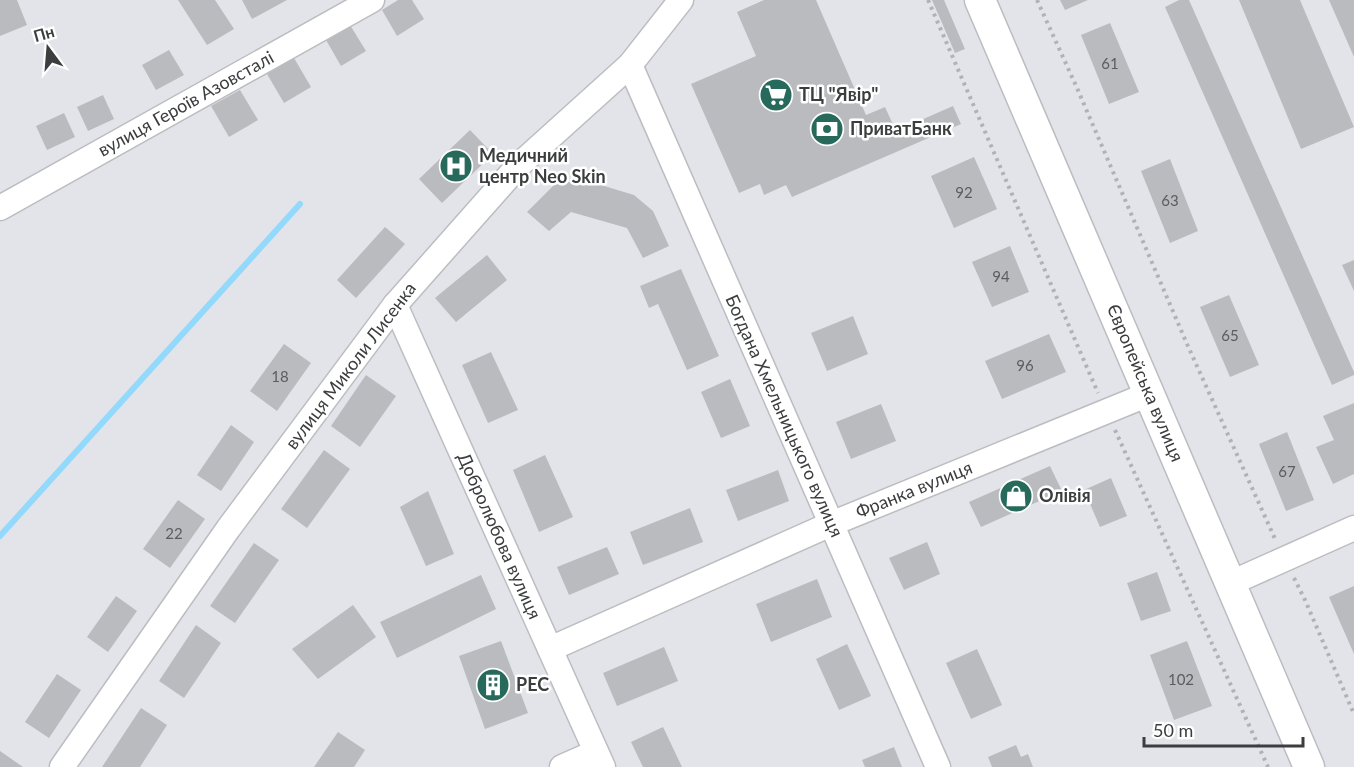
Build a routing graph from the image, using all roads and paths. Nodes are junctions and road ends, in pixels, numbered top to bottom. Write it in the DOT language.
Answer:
graph roads {
  1 [pos="372,0"];
  2 [pos="681,0"];
  3 [pos="928,0"];
  4 [pos="980,0"];
  5 [pos="1037,0"];
  6 [pos="630,65"];
  7 [pos="0,208"];
  8 [pos="395,305"];
  9 [pos="1149,394"];
  10 [pos="1106,411"];
  11 [pos="831,524"];
  12 [pos="1354,528"];
  13 [pos="1284,559"];
  14 [pos="1231,583"];
  15 [pos="550,650"];
  16 [pos="1354,714"];
  17 [pos="600,759"];
  18 [pos="62,767"];
  19 [pos="562,767"];
  20 [pos="938,767"];
  21 [pos="1268,767"];
  22 [pos="1309,767"];
  1 -- 7 [label="street, вулиця Героїв Азовсталі"];
  2 -- 6 [label="street, вулиця Миколи Лисенка"];
  3 -- 10 [label="path"];
  4 -- 9 [label="street, Європейська вулиця"];
  5 -- 13 [label="path"];
  6 -- 8 [label="street, вулиця Миколи Лисенка"];
  6 -- 11 [label="street, Богдана Хмельницького вулиця"];
  8 -- 15 [label="street, Добролюбова вулиця"];
  8 -- 18 [label="street, вулиця Миколи Лисенка"];
  9 -- 10 [label="street, Франка вулиця"];
  9 -- 14 [label="street, Європейська вулиця"];
  10 -- 11 [label="street, Франка вулиця"];
  10 -- 21 [label="path"];
  11 -- 15 [label="street, Франка вулиця"];
  11 -- 20 [label="street, Богдана Хмельницького вулиця"];
  12 -- 13 [label="street"];
  13 -- 14 [label="street"];
  13 -- 16 [label="path"];
  14 -- 22 [label="street, Європейська вулиця"];
  15 -- 17 [label="street, Добролюбова вулиця"];
  17 -- 19 [label="street"];
}
